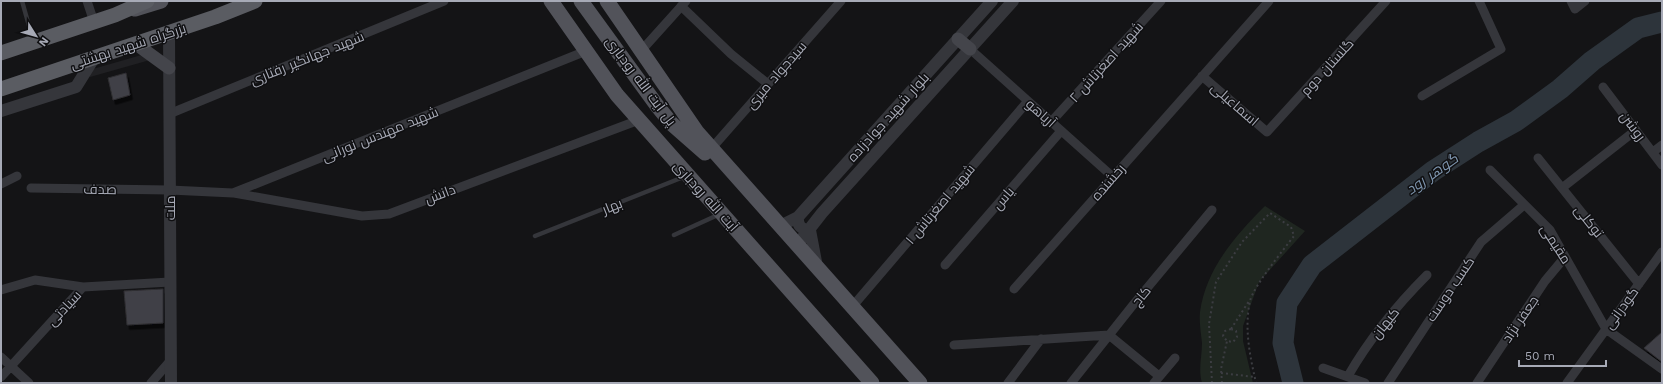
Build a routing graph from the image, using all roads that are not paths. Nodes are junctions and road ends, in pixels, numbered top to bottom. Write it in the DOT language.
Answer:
graph roads {
  1 [pos="22,1"];
  2 [pos="87,1"];
  3 [pos="147,1"];
  4 [pos="161,1"];
  5 [pos="255,1"];
  6 [pos="444,1"];
  7 [pos="551,1"];
  8 [pos="582,1"];
  9 [pos="607,1"];
  10 [pos="841,1"];
  11 [pos="992,1"];
  12 [pos="1014,1"];
  13 [pos="1161,1"];
  14 [pos="1269,1"];
  15 [pos="1386,1"];
  16 [pos="1479,1"];
  17 [pos="1585,1"];
  18 [pos="684,4"];
  19 [pos="1573,5"];
  20 [pos="115,15"];
  21 [pos="94,22"];
  22 [pos="169,33"];
  23 [pos="958,39"];
  24 [pos="33,42"];
  25 [pos="136,44"];
  26 [pos="970,49"];
  27 [pos="586,51"];
  28 [pos="641,51"];
  29 [pos="1,53"];
  30 [pos="94,58"];
  31 [pos="169,68"];
  32 [pos="1202,76"];
  33 [pos="768,84"];
  34 [pos="1603,88"];
  35 [pos="1,89"];
  36 [pos="1422,96"];
  37 [pos="1028,101"];
  38 [pos="1,111"];
  39 [pos="169,114"];
  40 [pos="639,120"];
  41 [pos="1051,122"];
  42 [pos="1636,130"];
  43 [pos="1061,131"];
  44 [pos="1267,132"];
  45 [pos="1662,145"];
  46 [pos="711,149"];
  47 [pos="1653,152"];
  48 [pos="1538,158"];
  49 [pos="1662,165"];
  50 [pos="1490,170"];
  51 [pos="17,176"];
  52 [pos="688,176"];
  53 [pos="1113,177"];
  54 [pos="1,184"];
  55 [pos="744,186"];
  56 [pos="31,188"];
  57 [pos="1562,188"];
  58 [pos="170,190"];
  59 [pos="233,193"];
  60 [pos="1524,204"];
  61 [pos="1212,210"];
  62 [pos="721,213"];
  63 [pos="798,217"];
  64 [pos="780,226"];
  65 [pos="810,230"];
  66 [pos="674,235"];
  67 [pos="535,236"];
  68 [pos="796,245"];
  69 [pos="1662,252"];
  70 [pos="1565,257"];
  71 [pos="945,265"];
  72 [pos="817,268"];
  73 [pos="1427,275"];
  74 [pos="170,282"];
  75 [pos="1639,284"];
  76 [pos="83,287"];
  77 [pos="1014,289"];
  78 [pos="1,290"];
  79 [pos="852,307"];
  80 [pos="1606,329"];
  81 [pos="1109,335"];
  82 [pos="1041,339"];
  83 [pos="954,345"];
  84 [pos="1,356"];
  85 [pos="1175,358"];
  86 [pos="171,360"];
  87 [pos="10,367"];
  88 [pos="1322,368"];
  89 [pos="1662,369"];
  90 [pos="1,376"];
  91 [pos="1348,376"];
  92 [pos="1157,380"];
  93 [pos="29,383"];
  94 [pos="151,383"];
  95 [pos="171,383"];
  96 [pos="872,383"];
  97 [pos="920,383"];
  98 [pos="1008,383"];
  99 [pos="1071,383"];
  100 [pos="1365,383"];
  101 [pos="1388,383"];
  102 [pos="1477,383"];
  103 [pos="1567,383"];
  1 -- 24 [label="lane"];
  2 -- 21 [label="street"];
  3 -- 20 [label="highway"];
  4 -- 20 [label="main road"];
  5 -- 22 [label="highway, بزرگراه شهید بهشتی"];
  6 -- 39 [label="street, شهید جهانگیر رفتاری"];
  7 -- 27 [label="main road, آیت الله رودباری"];
  8 -- 55 [label="main road, پل آیت الله رودباری"];
  9 -- 28 [label="main road"];
  10 -- 33 [label="street, سیدجواد میری"];
  11 -- 23 [label="street, بلوار شهید جوادزاده"];
  12 -- 26 [label="street, بلوار شهید جوادزاده"];
  13 -- 41 [label="street, شهید اصغرتاش ۲"];
  14 -- 32 [label="street, رخشنده"];
  15 -- 44 [label="street, گلستان دوم"];
  16 -- 36 [label="street"];
  17 -- 19 [label="street"];
  18 -- 28 [label="street"];
  18 -- 33 [label="street"];
  20 -- 21 [label="highway"];
  21 -- 24 [label="highway"];
  22 -- 25 [label="highway, بزرگراه شهید بهشتی"];
  22 -- 31 [label="street, ملت"];
  23 -- 26 [label="main road"];
  23 -- 63 [label="street, بلوار شهید جوادزاده"];
  24 -- 29 [label="highway"];
  25 -- 30 [label="highway, بزرگراه شهید بهشتی"];
  25 -- 31 [label="main road"];
  26 -- 37 [label="street, آریاهو"];
  26 -- 65 [label="street, بلوار شهید جوادزاده"];
  27 -- 40 [label="main road, آیت الله رودباری"];
  27 -- 59 [label="street, شهید مهندس نورانی"];
  28 -- 46 [label="main road"];
  30 -- 35 [label="highway, بزرگراه شهید بهشتی"];
  30 -- 38 [label="street"];
  31 -- 39 [label="street, ملت"];
  32 -- 44 [label="street, اسماعیلی"];
  32 -- 53 [label="street, رخشنده"];
  33 -- 46 [label="street, سیدجواد میری"];
  34 -- 42 [label="street, روشن"];
  37 -- 41 [label="street, آریاهو"];
  37 -- 79 [label="street, شهید اصغرتاش ۱"];
  39 -- 58 [label="street, ملت"];
  40 -- 52 [label="main road, آیت الله رودباری"];
  40 -- 59 [label="street, دانش"];
  41 -- 43 [label="street, آریاهو"];
  42 -- 47 [label="street, روشن"];
  42 -- 57 [label="street"];
  43 -- 53 [label="street, آریاهو"];
  43 -- 71 [label="street, یاس"];
  45 -- 47 [label="street"];
  46 -- 55 [label="main road"];
  47 -- 49 [label="street, روشن"];
  48 -- 57 [label="street, توکلی"];
  50 -- 60 [label="street, مقیمی"];
  51 -- 54 [label="street"];
  52 -- 62 [label="main road, آیت الله رودباری"];
  52 -- 67 [label="lane, بهار"];
  53 -- 77 [label="street, رخشنده"];
  55 -- 64 [label="main road"];
  56 -- 58 [label="street, صدف"];
  57 -- 75 [label="street, توکلی"];
  58 -- 59 [label="street, شهید مهندس نورانی"];
  58 -- 74 [label="street, ملت"];
  60 -- 70 [label="street, مقیمی"];
  60 -- 101 [label="street, کسب دوست"];
  61 -- 81 [label="street, کاج"];
  62 -- 66 [label="lane"];
  62 -- 96 [label="main road, آیت الله رودباری"];
  63 -- 64 [label="street, بلوار شهید جوادزاده"];
  63 -- 65 [label="street"];
  64 -- 68 [label="main road"];
  65 -- 68 [label="street, بلوار شهید جوادزاده"];
  65 -- 72 [label="street"];
  68 -- 72 [label="main road"];
  69 -- 75 [label="street, گودرانی"];
  70 -- 80 [label="street, مقیمی"];
  70 -- 102 [label="street, جعفر نژاد"];
  72 -- 79 [label="main road"];
  73 -- 91 [label="street, کیهان"];
  74 -- 76 [label="street, سیادتی"];
  74 -- 86 [label="street, ملت"];
  75 -- 80 [label="street, گودرانی"];
  76 -- 78 [label="street"];
  76 -- 87 [label="street, سیادتی"];
  79 -- 97 [label="main road"];
  80 -- 89 [label="street"];
  80 -- 103 [label="street, گودرانی"];
  81 -- 82 [label="street"];
  81 -- 92 [label="street"];
  81 -- 99 [label="street, کاج"];
  82 -- 83 [label="street"];
  82 -- 98 [label="street"];
  84 -- 87 [label="street"];
  85 -- 92 [label="street"];
  86 -- 94 [label="street"];
  86 -- 95 [label="street, ملت"];
  87 -- 90 [label="street, سیادتی"];
  87 -- 93 [label="street"];
  88 -- 91 [label="street"];
  91 -- 100 [label="street"];
}
